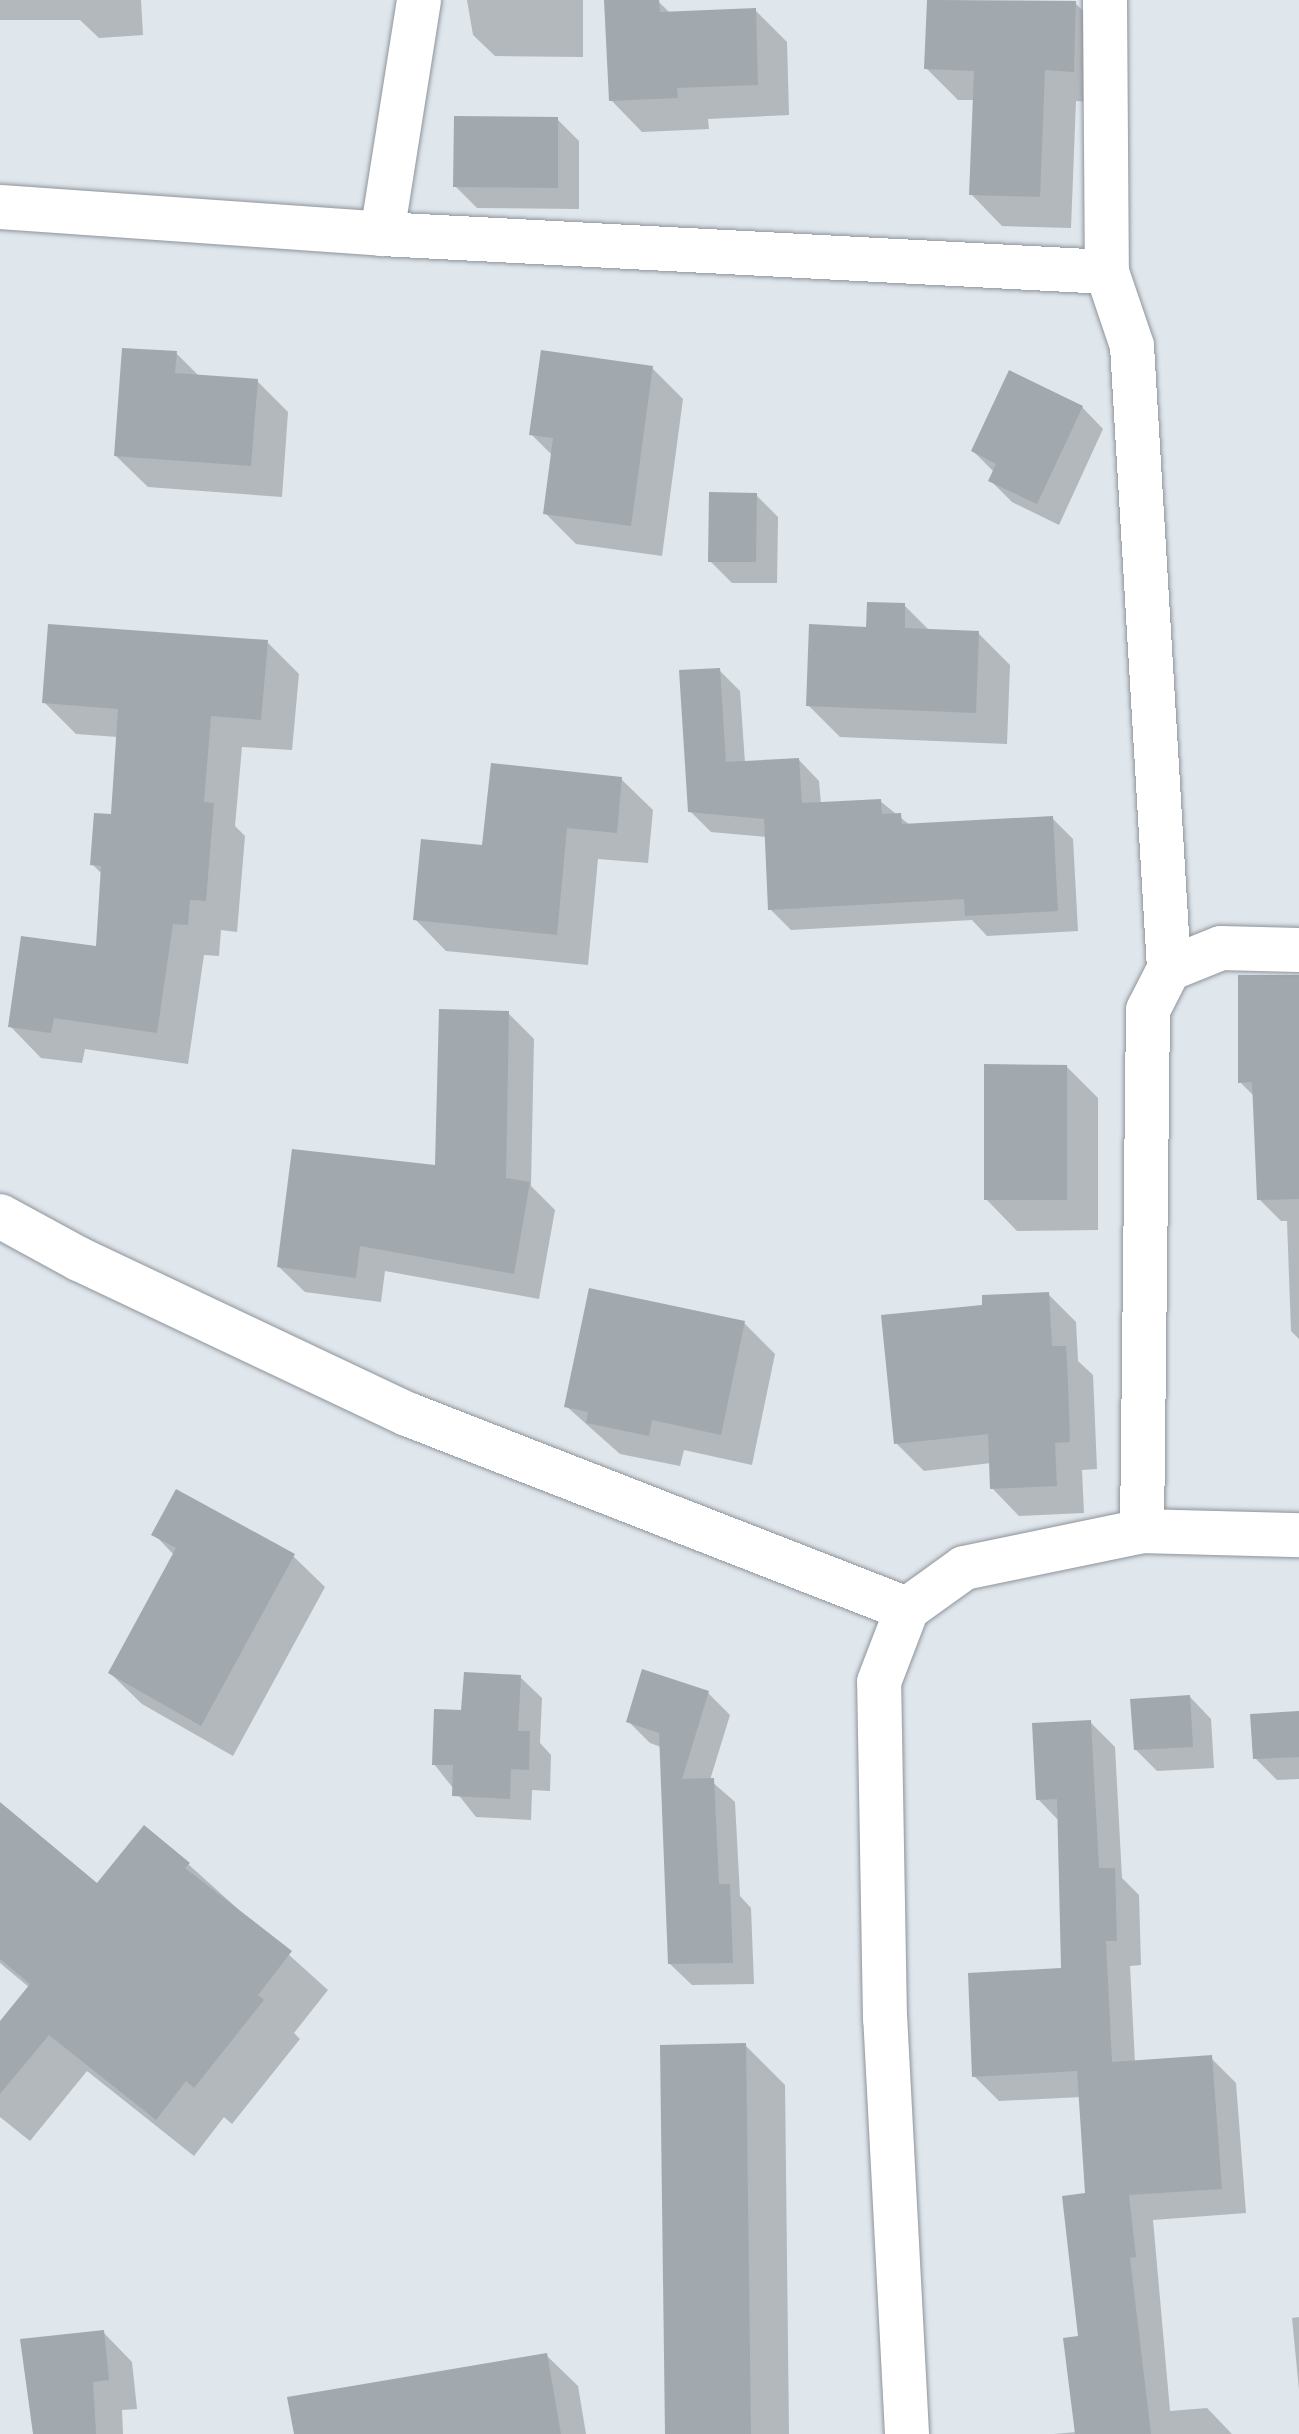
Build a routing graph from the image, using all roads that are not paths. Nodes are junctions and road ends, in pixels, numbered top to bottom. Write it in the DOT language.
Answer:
graph roads {
  1 [pos="419,0"];
  2 [pos="1105,0"];
  3 [pos="0,207"];
  4 [pos="382,234"];
  5 [pos="1107,272"];
  6 [pos="1299,950"];
  7 [pos="1169,969"];
  8 [pos="5,1232"];
  9 [pos="1142,1531"];
  10 [pos="1299,1535"];
  11 [pos="907,1609"];
  12 [pos="907,2434"];
  1 -- 4 [label="street"];
  2 -- 5 [label="street"];
  3 -- 4 [label="street"];
  4 -- 5 [label="street"];
  5 -- 7 [label="street"];
  6 -- 7 [label="street"];
  7 -- 9 [label="street"];
  8 -- 11 [label="street"];
  9 -- 10 [label="street"];
  9 -- 11 [label="street"];
  11 -- 12 [label="street"];
}
